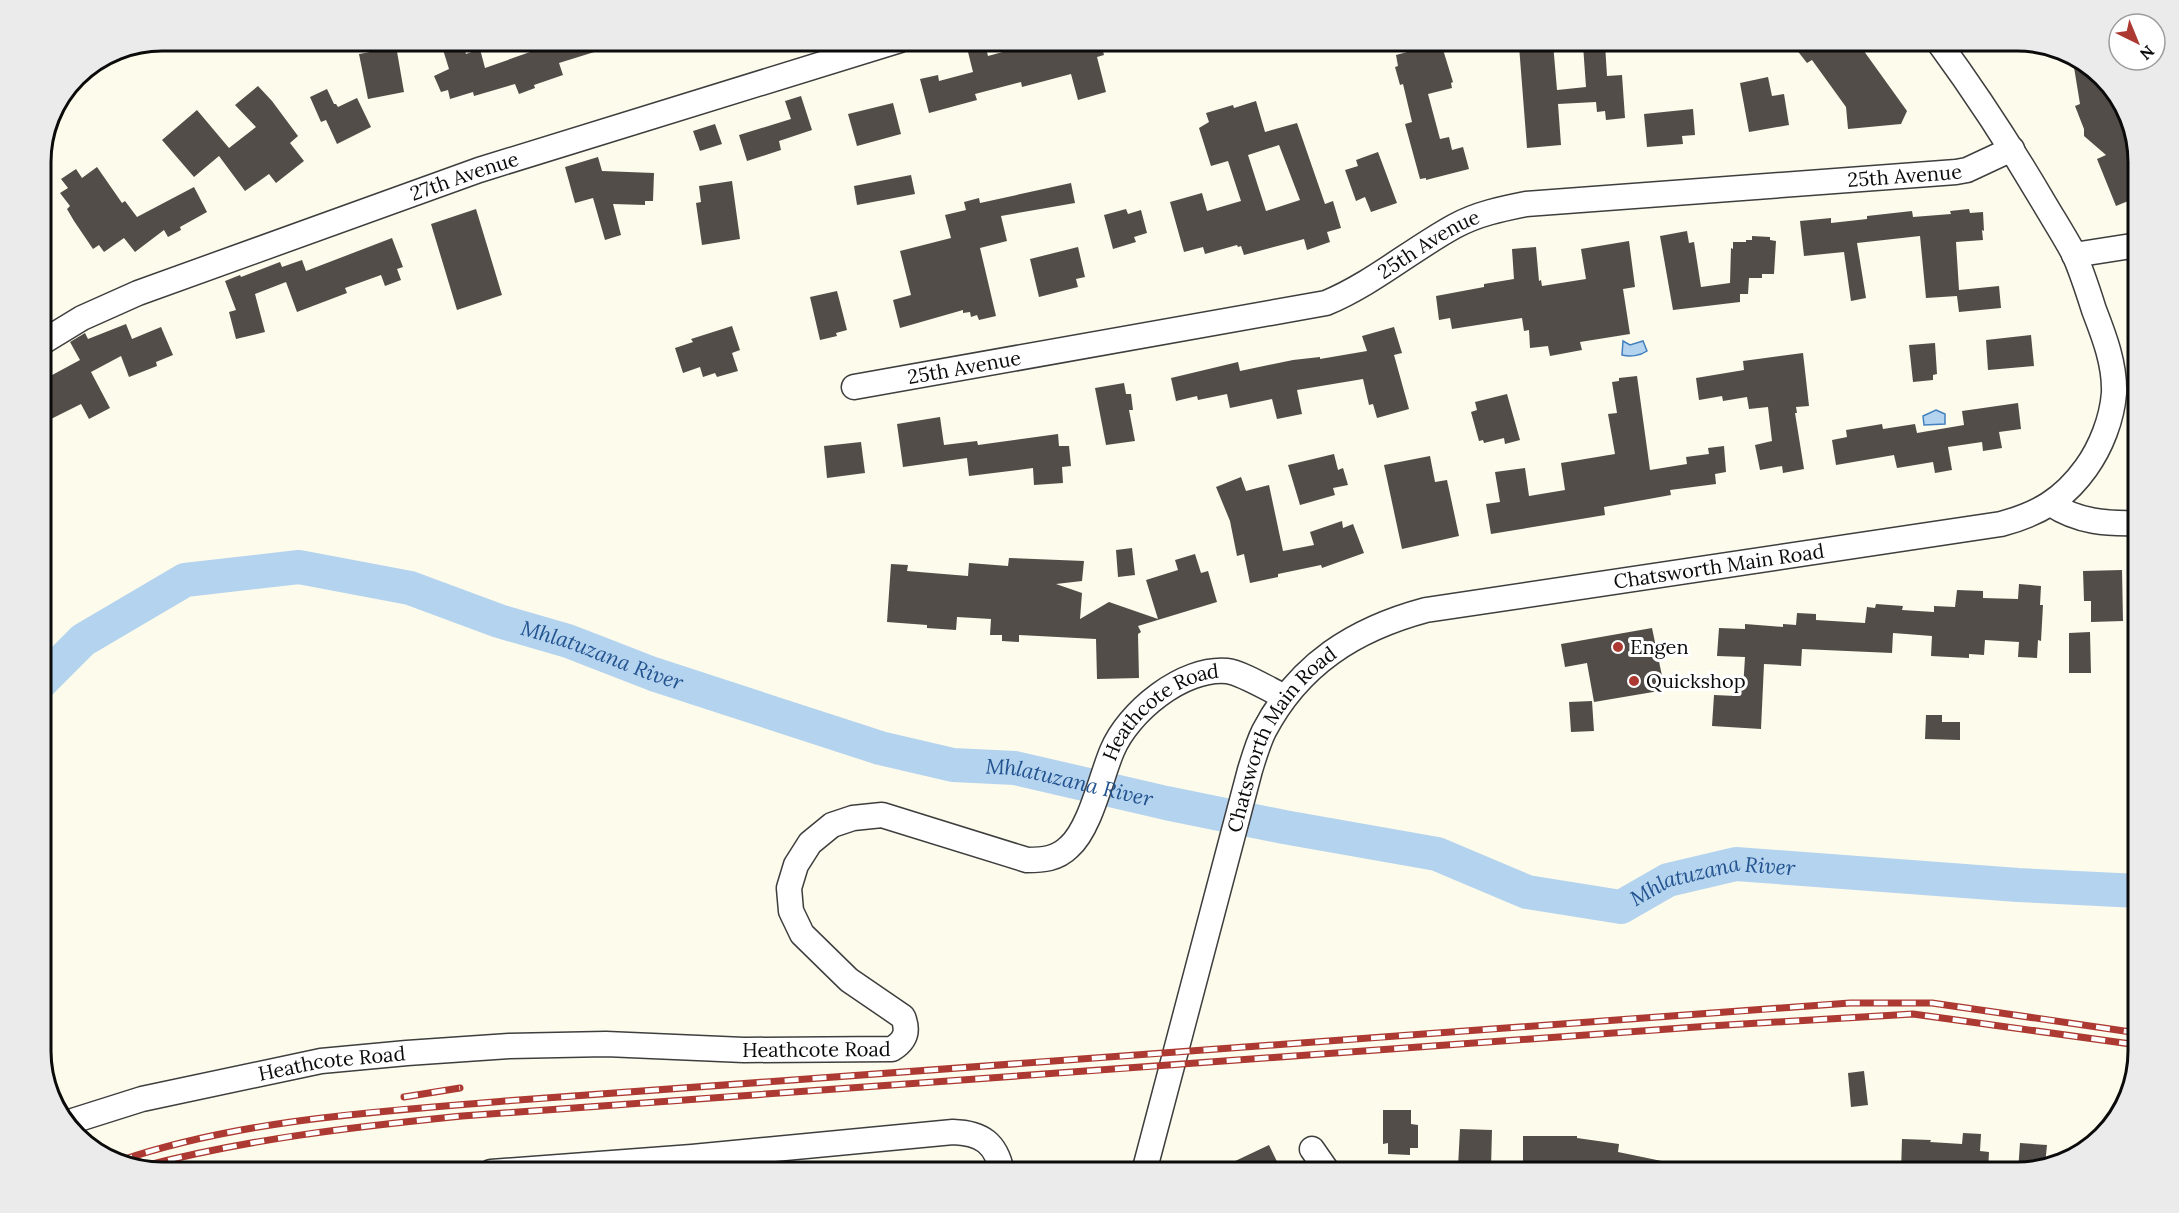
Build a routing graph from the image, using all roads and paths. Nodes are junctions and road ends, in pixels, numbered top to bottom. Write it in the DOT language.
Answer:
graph roads {
  1 [pos="864,51"];
  2 [pos="1945,51"];
  3 [pos="2012,149"];
  4 [pos="2128,247"];
  5 [pos="2074,255"];
  6 [pos="51,336"];
  7 [pos="855,387"];
  8 [pos="2051,504"];
  9 [pos="2128,524"];
  10 [pos="1285,697"];
  11 [pos="75,1120"];
  12 [pos="1312,1149"];
  13 [pos="718,1162"];
  14 [pos="1000,1162"];
  15 [pos="1147,1162"];
  16 [pos="1321,1162"];
  1 -- 6 [label="street, 27th Avenue"];
  2 -- 3 [label="street, Chatsworth Main Road"];
  3 -- 5 [label="street, Chatsworth Main Road"];
  3 -- 7 [label="street, 25th Avenue"];
  4 -- 5 [label="street"];
  5 -- 8 [label="street, Chatsworth Main Road"];
  8 -- 9 [label="street"];
  8 -- 10 [label="street, Chatsworth Main Road"];
  10 -- 11 [label="street, Heathcote Road"];
  10 -- 15 [label="street, Chatsworth Main Road"];
  12 -- 16 [label="street"];
  13 -- 14 [label="street"];
}
